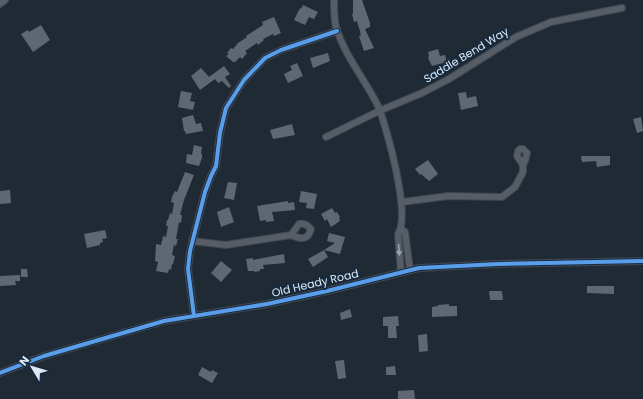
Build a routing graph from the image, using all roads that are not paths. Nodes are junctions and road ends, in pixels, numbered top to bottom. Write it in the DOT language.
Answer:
graph roads {
  1 [pos="5,0"];
  2 [pos="334,0"];
  3 [pos="0,4"];
  4 [pos="622,8"];
  5 [pos="337,31"];
  6 [pos="379,111"];
  7 [pos="326,137"];
  8 [pos="523,166"];
  9 [pos="402,202"];
  10 [pos="401,229"];
  11 [pos="291,235"];
  12 [pos="192,241"];
  13 [pos="643,260"];
  14 [pos="410,270"];
  15 [pos="401,272"];
  16 [pos="194,316"];
  17 [pos="0,374"];
  1 -- 3 [label="street"];
  2 -- 5 [label="street"];
  4 -- 6 [label="street, Saddle Bend Way"];
  5 -- 6 [label="street"];
  5 -- 12 [label="street"];
  6 -- 7 [label="street, Saddle Bend Way"];
  6 -- 9 [label="street"];
  8 -- 9 [label="street"];
  9 -- 10 [label="street"];
  10 -- 14 [label="street"];
  10 -- 15 [label="street, one-way"];
  11 -- 12 [label="street"];
  12 -- 16 [label="street"];
  13 -- 14 [label="street, Old Heady Road"];
  14 -- 15 [label="street, Old Heady Road"];
  15 -- 16 [label="street, Old Heady Road"];
  16 -- 17 [label="street, Old Heady Road"];
}
